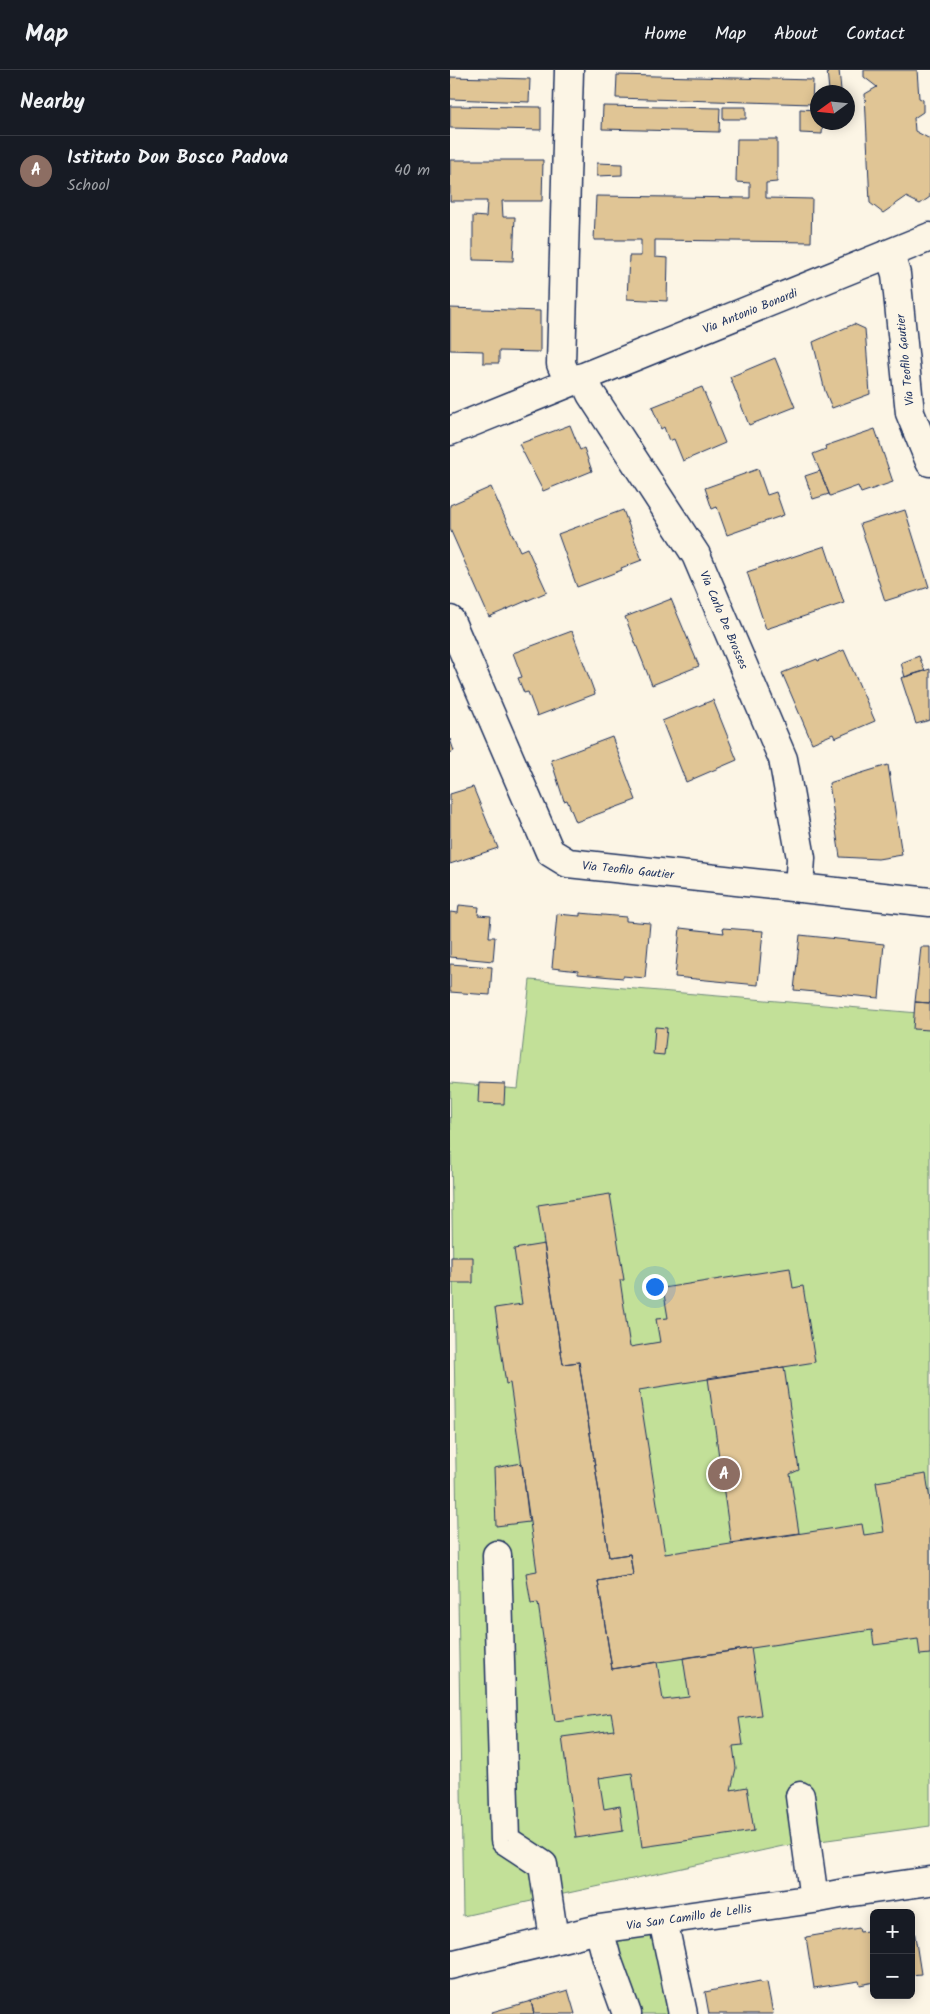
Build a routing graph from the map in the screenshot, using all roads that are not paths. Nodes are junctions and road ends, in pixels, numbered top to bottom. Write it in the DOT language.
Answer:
graph roads {
  1 [pos="569,70"];
  2 [pos="930,237"];
  3 [pos="890,255"];
  4 [pos="576,379"];
  5 [pos="450,431"];
  6 [pos="930,462"];
  7 [pos="450,620"];
  8 [pos="799,888"];
  9 [pos="930,902"];
  10 [pos="497,1555"];
  11 [pos="800,1796"];
  12 [pos="930,1881"];
  13 [pos="814,1899"];
  14 [pos="662,1920"];
  15 [pos="599,1930"];
  16 [pos="554,1939"];
  17 [pos="450,1965"];
  18 [pos="627,2014"];
  19 [pos="683,2014"];
  1 -- 4 [label="street"];
  2 -- 3 [label="street, Via Antonio Bonardi"];
  3 -- 4 [label="street, Via Antonio Bonardi"];
  3 -- 6 [label="street, Via Teofilo Gautier"];
  4 -- 5 [label="street, Via Antonio Bonardi"];
  4 -- 8 [label="street, Via Carlo De Brosses"];
  7 -- 8 [label="street, Via Teofilo Gautier"];
  8 -- 9 [label="street, Via Teofilo Gautier"];
  10 -- 16 [label="street"];
  11 -- 13 [label="street"];
  12 -- 13 [label="street, Via San Camillo de Lellis"];
  13 -- 14 [label="street, Via San Camillo de Lellis"];
  14 -- 15 [label="street, Via San Camillo de Lellis"];
  14 -- 19 [label="street, Via San Camillo de Lellis"];
  15 -- 16 [label="street, Via San Camillo de Lellis"];
  15 -- 18 [label="street"];
  16 -- 17 [label="street, Via San Camillo de Lellis"];
}
